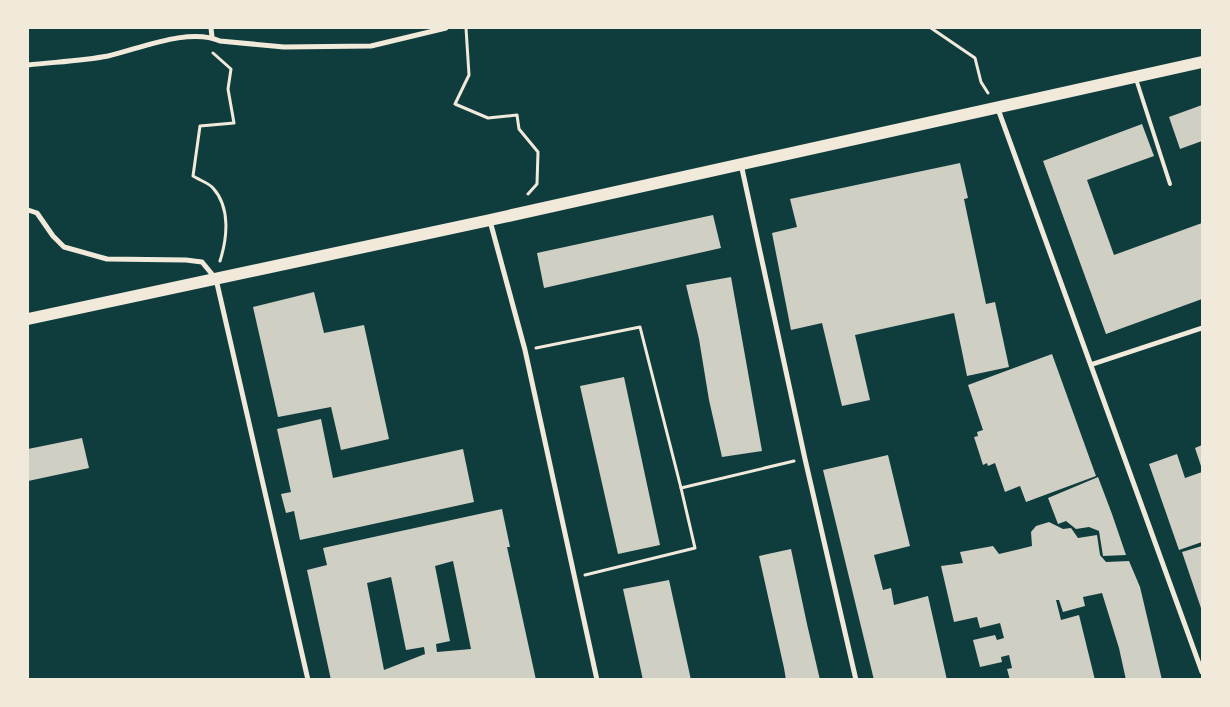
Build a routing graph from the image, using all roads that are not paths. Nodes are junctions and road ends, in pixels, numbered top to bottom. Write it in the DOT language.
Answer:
graph roads {
  1 [pos="212,28"];
  2 [pos="446,28"];
  3 [pos="212,37"];
  4 [pos="1202,62"];
  5 [pos="28,65"];
  6 [pos="1136,77"];
  7 [pos="998,109"];
  8 [pos="741,163"];
  9 [pos="1170,184"];
  10 [pos="28,210"];
  11 [pos="490,220"];
  12 [pos="216,278"];
  13 [pos="28,319"];
  14 [pos="1202,328"];
  15 [pos="1093,364"];
  16 [pos="1202,672"];
  17 [pos="308,680"];
  18 [pos="597,680"];
  19 [pos="856,680"];
  1 -- 3 [label="street"];
  2 -- 3 [label="street"];
  3 -- 5 [label="street"];
  4 -- 6 [label="main road"];
  6 -- 7 [label="main road"];
  6 -- 9 [label="lane"];
  7 -- 8 [label="main road"];
  7 -- 15 [label="street"];
  8 -- 11 [label="main road"];
  8 -- 19 [label="street"];
  10 -- 12 [label="street"];
  11 -- 12 [label="main road"];
  11 -- 18 [label="street"];
  12 -- 13 [label="main road"];
  12 -- 17 [label="street"];
  14 -- 15 [label="street"];
  15 -- 16 [label="street"];
}
